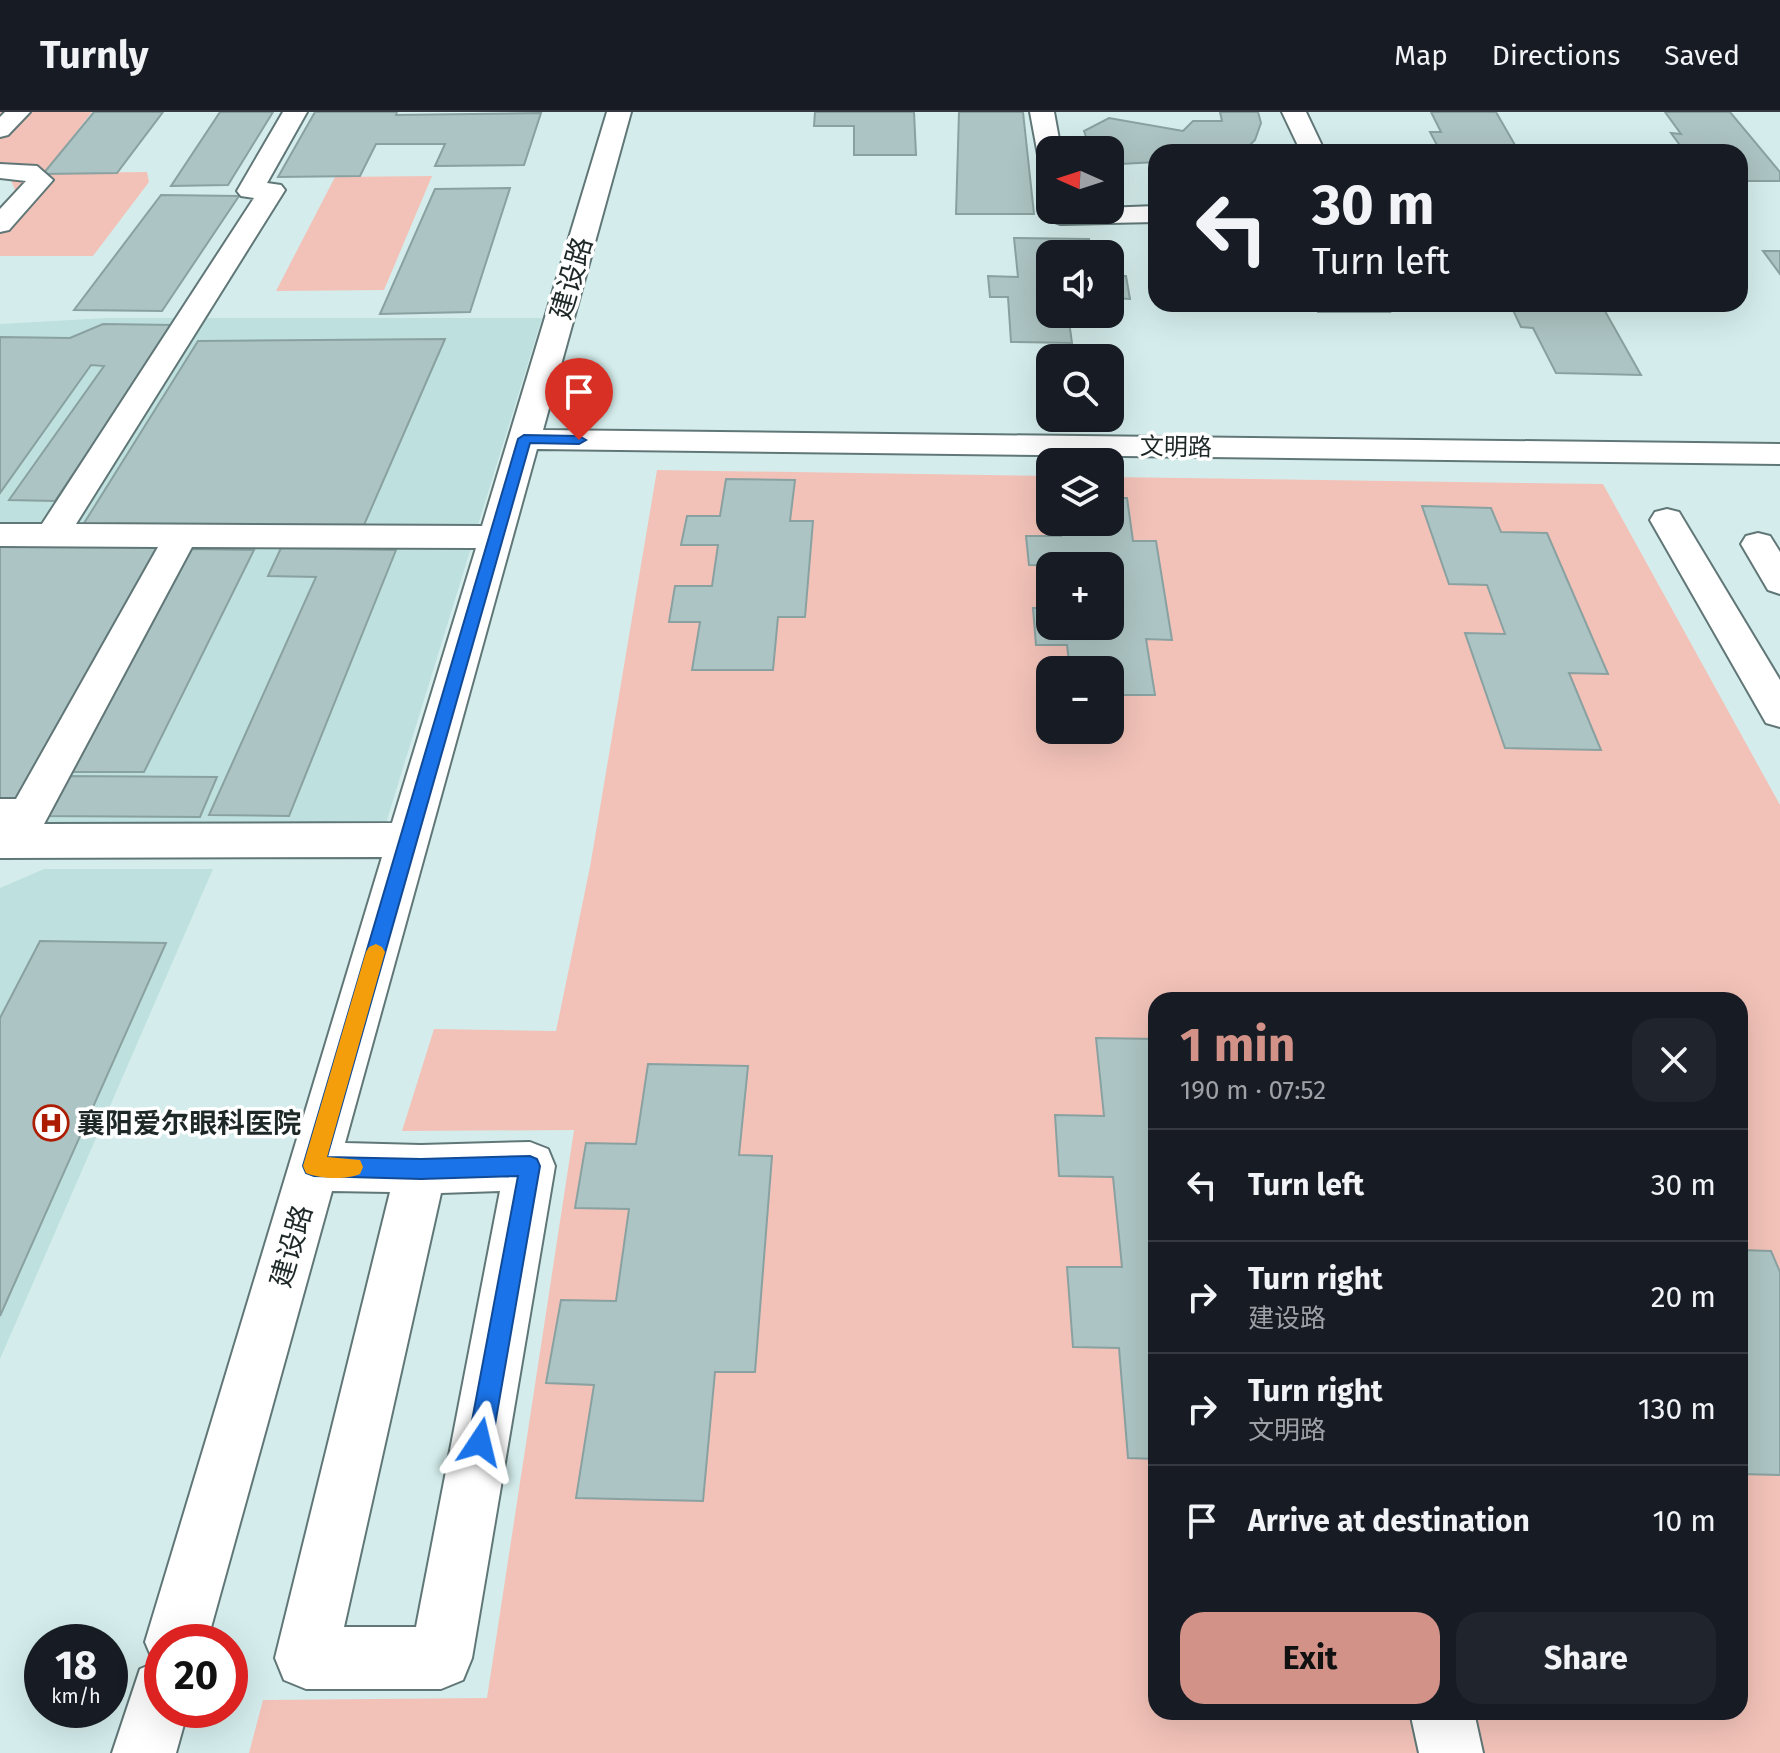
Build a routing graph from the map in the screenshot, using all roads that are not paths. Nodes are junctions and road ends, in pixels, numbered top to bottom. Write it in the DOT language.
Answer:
graph roads {
  1 [pos="18,112"];
  2 [pos="295,112"];
  3 [pos="1042,112"];
  4 [pos="1294,112"];
  5 [pos="619,113"];
  6 [pos="0,130"];
  7 [pos="1046,136"];
  8 [pos="1309,144"];
  9 [pos="0,171"];
  10 [pos="1148,214"];
  11 [pos="1124,215"];
  12 [pos="0,224"];
  13 [pos="524,439"];
  14 [pos="1780,454"];
  15 [pos="1667,520"];
  16 [pos="0,535"];
  17 [pos="52,535"];
  18 [pos="181,536"];
  19 [pos="496,537"];
  20 [pos="1758,544"];
  21 [pos="1780,582"];
  22 [pos="1780,713"];
  23 [pos="0,815"];
  24 [pos="408,840"];
  25 [pos="0,841"];
  26 [pos="314,1166"];
  27 [pos="421,1169"];
  28 [pos="181,1624"];
  29 [pos="1444,1720"];
  30 [pos="151,1728"];
  31 [pos="144,1753"];
  32 [pos="1451,1753"];
  1 -- 6 [label="street"];
  2 -- 17 [label="street"];
  3 -- 7 [label="street"];
  4 -- 8 [label="street"];
  5 -- 13 [label="street, 建设路"];
  9 -- 12 [label="street"];
  10 -- 11 [label="street"];
  13 -- 14 [label="street, 文明路"];
  13 -- 19 [label="street, 建设路"];
  15 -- 22 [label="street"];
  16 -- 17 [label="street"];
  17 -- 18 [label="street"];
  18 -- 19 [label="street"];
  18 -- 23 [label="street"];
  19 -- 24 [label="street, 建设路"];
  20 -- 21 [label="street"];
  24 -- 25 [label="street"];
  24 -- 26 [label="street, 建设路"];
  26 -- 27 [label="street"];
  26 -- 28 [label="street, 建设路"];
  27 -- 27 [label="street"];
  29 -- 32 [label="street"];
  30 -- 31 [label="street"];
}
